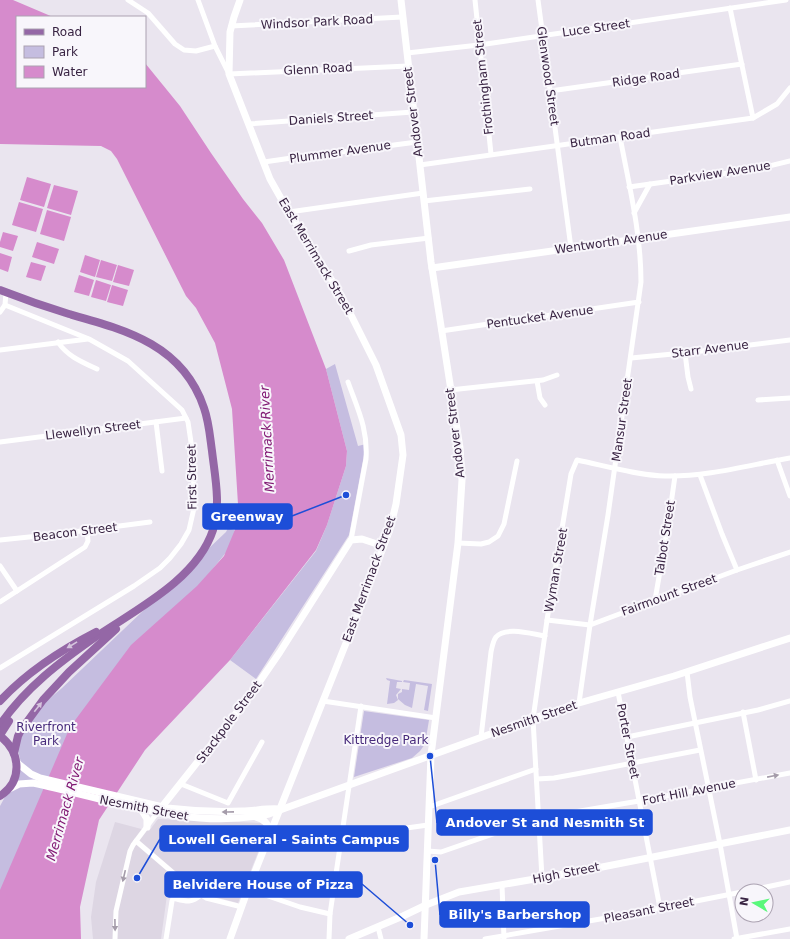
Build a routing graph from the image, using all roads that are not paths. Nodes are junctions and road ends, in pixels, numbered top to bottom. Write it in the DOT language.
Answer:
graph roads {
  1 [pos="128,0"];
  2 [pos="198,0"];
  3 [pos="240,0"];
  4 [pos="401,0"];
  5 [pos="475,0"];
  6 [pos="538,0"];
  7 [pos="786,0"];
  8 [pos="730,8"];
  9 [pos="402,17"];
  10 [pos="231,26"];
  11 [pos="543,36"];
  12 [pos="480,45"];
  13 [pos="215,46"];
  14 [pos="407,53"];
  15 [pos="742,64"];
  16 [pos="408,66"];
  17 [pos="229,74"];
  18 [pos="790,88"];
  19 [pos="550,91"];
  20 [pos="413,112"];
  21 [pos="753,118"];
  22 [pos="248,124"];
  23 [pos="620,136"];
  24 [pos="417,142"];
  25 [pos="558,145"];
  26 [pos="491,154"];
  27 [pos="790,161"];
  28 [pos="264,162"];
  29 [pos="420,165"];
  30 [pos="650,184"];
  31 [pos="629,187"];
  32 [pos="530,189"];
  33 [pos="423,193"];
  34 [pos="424,201"];
  35 [pos="289,212"];
  36 [pos="634,213"];
  37 [pos="790,217"];
  38 [pos="429,238"];
  39 [pos="638,238"];
  40 [pos="570,248"];
  41 [pos="349,251"];
  42 [pos="432,268"];
  43 [pos="3,291"];
  44 [pos="639,302"];
  45 [pos="5,305"];
  46 [pos="0,312"];
  47 [pos="441,331"];
  48 [pos="89,339"];
  49 [pos="790,340"];
  50 [pos="58,342"];
  51 [pos="0,350"];
  52 [pos="685,353"];
  53 [pos="631,358"];
  54 [pos="97,369"];
  55 [pos="557,375"];
  56 [pos="537,381"];
  57 [pos="348,382"];
  58 [pos="691,389"];
  59 [pos="450,390"];
  60 [pos="790,398"];
  61 [pos="758,400"];
  62 [pos="545,405"];
  63 [pos="186,418"];
  64 [pos="156,422"];
  65 [pos="0,442"];
  66 [pos="790,458"];
  67 [pos="777,460"];
  68 [pos="517,462"];
  69 [pos="615,468"];
  70 [pos="162,471"];
  71 [pos="700,475"];
  72 [pos="675,476"];
  73 [pos="790,496"];
  74 [pos="150,522"];
  75 [pos="87,531"];
  76 [pos="0,540"];
  77 [pos="351,540"];
  78 [pos="458,543"];
  79 [pos="383,546"];
  80 [pos="790,552"];
  81 [pos="0,566"];
  82 [pos="737,570"];
  83 [pos="17,591"];
  84 [pos="655,600"];
  85 [pos="0,602"];
  86 [pos="131,614"];
  87 [pos="547,620"];
  88 [pos="590,625"];
  89 [pos="545,636"];
  90 [pos="790,638"];
  91 [pos="0,668"];
  92 [pos="687,672"];
  93 [pos="618,692"];
  94 [pos="0,701"];
  95 [pos="322,701"];
  96 [pos="790,701"];
  97 [pos="579,703"];
  98 [pos="361,706"];
  99 [pos="743,712"];
  100 [pos="436,718"];
  101 [pos="533,719"];
  102 [pos="695,722"];
  103 [pos="0,725"];
  104 [pos="0,736"];
  105 [pos="481,737"];
  106 [pos="628,737"];
  107 [pos="262,742"];
  108 [pos="700,750"];
  109 [pos="431,755"];
  110 [pos="15,757"];
  111 [pos="632,764"];
  112 [pos="536,769"];
  113 [pos="790,773"];
  114 [pos="537,779"];
  115 [pos="756,780"];
  116 [pos="39,781"];
  117 [pos="180,784"];
  118 [pos="349,785"];
  119 [pos="708,788"];
  120 [pos="3,794"];
  121 [pos="172,795"];
  122 [pos="640,801"];
  123 [pos="128,803"];
  124 [pos="429,807"];
  125 [pos="142,809"];
  126 [pos="281,809"];
  127 [pos="160,810"];
  128 [pos="179,810"];
  129 [pos="254,817"];
  130 [pos="539,818"];
  131 [pos="428,825"];
  132 [pos="147,827"];
  133 [pos="790,830"];
  134 [pos="341,837"];
  135 [pos="268,839"];
  136 [pos="136,841"];
  137 [pos="720,844"];
  138 [pos="264,848"];
  139 [pos="427,851"];
  140 [pos="650,857"];
  141 [pos="542,878"];
  142 [pos="182,880"];
  143 [pos="790,882"];
  144 [pos="502,885"];
  145 [pos="774,885"];
  146 [pos="248,888"];
  147 [pos="734,894"];
  148 [pos="201,895"];
  149 [pos="729,895"];
  150 [pos="173,898"];
  151 [pos="426,904"];
  152 [pos="242,907"];
  153 [pos="660,908"];
  154 [pos="330,914"];
  155 [pos="378,927"];
  156 [pos="790,928"];
  157 [pos="504,938"];
  158 [pos="115,939"];
  159 [pos="166,939"];
  160 [pos="230,939"];
  161 [pos="329,939"];
  162 [pos="349,939"];
  163 [pos="381,939"];
  164 [pos="424,939"];
  165 [pos="485,939"];
  166 [pos="736,939"];
  1 -- 13 [label="street"];
  2 -- 13 [label="street"];
  3 -- 10 [label="main road, East Merrimack Street"];
  4 -- 9 [label="main road, Andover Street"];
  5 -- 12 [label="street, Frothingham Street"];
  6 -- 11 [label="street, Glenwood Street"];
  7 -- 8 [label="street, Luce Street"];
  8 -- 11 [label="street, Luce Street"];
  8 -- 15 [label="street"];
  9 -- 10 [label="street, Windsor Park Road"];
  9 -- 14 [label="main road, Andover Street"];
  10 -- 17 [label="main road, East Merrimack Street"];
  11 -- 12 [label="street, Luce Street"];
  11 -- 19 [label="street, Glenwood Street"];
  12 -- 14 [label="street, Luce Street"];
  12 -- 26 [label="street, Frothingham Street"];
  13 -- 17 [label="street"];
  14 -- 16 [label="main road, Andover Street"];
  15 -- 19 [label="street, Ridge Road"];
  15 -- 21 [label="street"];
  16 -- 17 [label="street, Glenn Road"];
  16 -- 20 [label="main road, Andover Street"];
  17 -- 22 [label="main road, East Merrimack Street"];
  18 -- 21 [label="street, Butman Road"];
  19 -- 25 [label="street, Glenwood Street"];
  20 -- 22 [label="street, Daniels Street"];
  20 -- 24 [label="main road, Andover Street"];
  21 -- 23 [label="street, Butman Road"];
  22 -- 28 [label="main road, East Merrimack Street"];
  23 -- 25 [label="street, Butman Road"];
  23 -- 31 [label="street, Mansur Street"];
  24 -- 28 [label="street, Plummer Avenue"];
  24 -- 29 [label="main road, Andover Street"];
  25 -- 26 [label="street, Butman Road"];
  25 -- 40 [label="street, Glenwood Street"];
  26 -- 29 [label="street, Butman Road"];
  27 -- 30 [label="street, Parkview Avenue"];
  28 -- 35 [label="main road, East Merrimack Street"];
  29 -- 33 [label="main road, Andover Street"];
  30 -- 31 [label="street, Parkview Avenue"];
  30 -- 36 [label="street"];
  31 -- 36 [label="street, Mansur Street"];
  32 -- 34 [label="street"];
  33 -- 34 [label="main road, Andover Street"];
  33 -- 35 [label="street"];
  34 -- 38 [label="main road, Andover Street"];
  35 -- 79 [label="main road, East Merrimack Street"];
  36 -- 39 [label="street, Mansur Street"];
  37 -- 39 [label="main road, Wentworth Avenue"];
  38 -- 41 [label="street"];
  38 -- 42 [label="main road, Andover Street"];
  39 -- 40 [label="main road, Wentworth Avenue"];
  39 -- 44 [label="street, Mansur Street"];
  40 -- 42 [label="main road, Wentworth Avenue"];
  42 -- 47 [label="main road, Andover Street"];
  43 -- 45 [label="street"];
  43 -- 86 [label="main road"];
  44 -- 47 [label="street, Pentucket Avenue"];
  44 -- 53 [label="street, Mansur Street"];
  45 -- 46 [label="street"];
  45 -- 48 [label="street, First Street"];
  47 -- 59 [label="main road, Andover Street"];
  48 -- 50 [label="street"];
  48 -- 63 [label="street, First Street"];
  49 -- 52 [label="street, Starr Avenue"];
  50 -- 51 [label="street"];
  50 -- 54 [label="street"];
  52 -- 53 [label="street, Starr Avenue"];
  52 -- 58 [label="street"];
  53 -- 69 [label="street, Mansur Street"];
  55 -- 56 [label="street"];
  56 -- 59 [label="street"];
  56 -- 62 [label="street"];
  57 -- 77 [label="street"];
  59 -- 78 [label="main road, Andover Street"];
  60 -- 61 [label="street"];
  63 -- 64 [label="street, Llewellyn Street"];
  63 -- 91 [label="street, First Street"];
  64 -- 65 [label="street, Llewellyn Street"];
  64 -- 70 [label="street"];
  66 -- 67 [label="street"];
  67 -- 71 [label="street"];
  67 -- 73 [label="street"];
  68 -- 78 [label="street"];
  69 -- 72 [label="street"];
  69 -- 87 [label="street, Wyman Street"];
  69 -- 88 [label="street, Mansur Street"];
  71 -- 72 [label="street"];
  71 -- 82 [label="street"];
  72 -- 84 [label="street, Talbot Street"];
  74 -- 75 [label="street, Beacon Street"];
  75 -- 76 [label="street, Beacon Street"];
  75 -- 83 [label="street"];
  77 -- 79 [label="main road"];
  77 -- 117 [label="main road, Stackpole Street"];
  78 -- 100 [label="main road, Andover Street"];
  79 -- 95 [label="main road, East Merrimack Street"];
  80 -- 82 [label="street, Fairmount Street"];
  81 -- 83 [label="street"];
  82 -- 84 [label="street, Fairmount Street"];
  83 -- 85 [label="street"];
  84 -- 88 [label="street, Fairmount Street"];
  86 -- 94 [label="main road, one-way"];
  86 -- 103 [label="main road"];
  86 -- 104 [label="main road"];
  110 -- 86 [label="main road, one-way"];
  87 -- 88 [label="street, Fairmount Street"];
  87 -- 89 [label="street, Wyman Street"];
  88 -- 97 [label="street, Mansur Street"];
  89 -- 101 [label="street, Wyman Street"];
  89 -- 105 [label="street"];
  90 -- 92 [label="main road, Nesmith Street"];
  92 -- 93 [label="main road, Nesmith Street"];
  92 -- 102 [label="street"];
  93 -- 97 [label="main road, Nesmith Street"];
  93 -- 106 [label="street, Porter Street"];
  95 -- 98 [label="street"];
  95 -- 126 [label="main road, East Merrimack Street"];
  96 -- 99 [label="street"];
  97 -- 101 [label="main road, Nesmith Street"];
  98 -- 100 [label="street"];
  98 -- 118 [label="street"];
  99 -- 102 [label="street"];
  99 -- 115 [label="street"];
  100 -- 109 [label="main road, Andover Street"];
  101 -- 105 [label="main road, Nesmith Street"];
  101 -- 112 [label="street, Wyman Street"];
  102 -- 106 [label="street"];
  102 -- 108 [label="street"];
  104 -- 110 [label="main road"];
  105 -- 109 [label="main road, Nesmith Street"];
  106 -- 111 [label="street, Porter Street"];
  107 -- 117 [label="street"];
  108 -- 111 [label="street"];
  108 -- 119 [label="street"];
  109 -- 118 [label="main road, Nesmith Street"];
  109 -- 124 [label="main road, Andover Street"];
  110 -- 116 [label="main road, Nesmith Street"];
  110 -- 120 [label="main road"];
  111 -- 114 [label="street"];
  111 -- 122 [label="street, Porter Street"];
  112 -- 114 [label="street, Wyman Street"];
  112 -- 124 [label="street"];
  115 -- 113 [label="street, Fort Hill Avenue, one-way"];
  114 -- 130 [label="street, Wyman Street"];
  115 -- 119 [label="street, Fort Hill Avenue"];
  116 -- 120 [label="main road, Nesmith Street"];
  116 -- 123 [label="main road, Nesmith Street"];
  117 -- 121 [label="main road, Stackpole Street"];
  118 -- 126 [label="main road, Nesmith Street"];
  118 -- 134 [label="street"];
  119 -- 122 [label="street, Fort Hill Avenue"];
  119 -- 137 [label="street"];
  121 -- 127 [label="main road, Stackpole Street"];
  121 -- 128 [label="main road"];
  122 -- 130 [label="street, Fort Hill Avenue"];
  122 -- 140 [label="street, Porter Street"];
  123 -- 125 [label="main road, Nesmith Street"];
  123 -- 127 [label="main road, Nesmith Street"];
  124 -- 131 [label="main road, Andover Street"];
  125 -- 127 [label="main road, Nesmith Street"];
  125 -- 132 [label="main road"];
  126 -- 128 [label="main road, Nesmith Street, one-way"];
  126 -- 129 [label="main road, Nesmith Street"];
  126 -- 135 [label="main road, East Merrimack Street"];
  127 -- 128 [label="main road, Nesmith Street"];
  127 -- 129 [label="main road, Nesmith Street"];
  127 -- 132 [label="street, Stackpole Street"];
  129 -- 135 [label="main road"];
  130 -- 139 [label="street, Fort Hill Avenue"];
  130 -- 141 [label="street, Wyman Street"];
  131 -- 134 [label="street"];
  131 -- 139 [label="main road, Andover Street"];
  132 -- 136 [label="street, Stackpole Street"];
  133 -- 137 [label="main road, High Street"];
  134 -- 138 [label="street"];
  134 -- 154 [label="street"];
  135 -- 138 [label="main road, East Merrimack Street"];
  136 -- 142 [label="street"];
  136 -- 158 [label="street, Stackpole Street, one-way"];
  137 -- 140 [label="main road, High Street"];
  137 -- 149 [label="street"];
  138 -- 146 [label="main road, East Merrimack Street"];
  139 -- 151 [label="main road, Andover Street"];
  140 -- 141 [label="main road, High Street"];
  140 -- 153 [label="street, Porter Street"];
  141 -- 144 [label="main road, High Street"];
  142 -- 148 [label="street"];
  142 -- 150 [label="street"];
  143 -- 145 [label="street"];
  144 -- 151 [label="main road, High Street"];
  144 -- 157 [label="street"];
  146 -- 152 [label="main road, East Merrimack Street"];
  146 -- 154 [label="street"];
  147 -- 149 [label="street, Pleasant Street"];
  148 -- 150 [label="street"];
  148 -- 152 [label="street"];
  149 -- 153 [label="street, Pleasant Street"];
  149 -- 166 [label="street"];
  150 -- 159 [label="street"];
  151 -- 155 [label="main road, High Street"];
  151 -- 164 [label="main road, Andover Street"];
  152 -- 160 [label="main road, East Merrimack Street"];
  153 -- 157 [label="street, Pleasant Street"];
  154 -- 161 [label="street"];
  155 -- 162 [label="main road, High Street"];
  155 -- 163 [label="street"];
  156 -- 166 [label="street"];
  157 -- 165 [label="street, Pleasant Street"];
}
